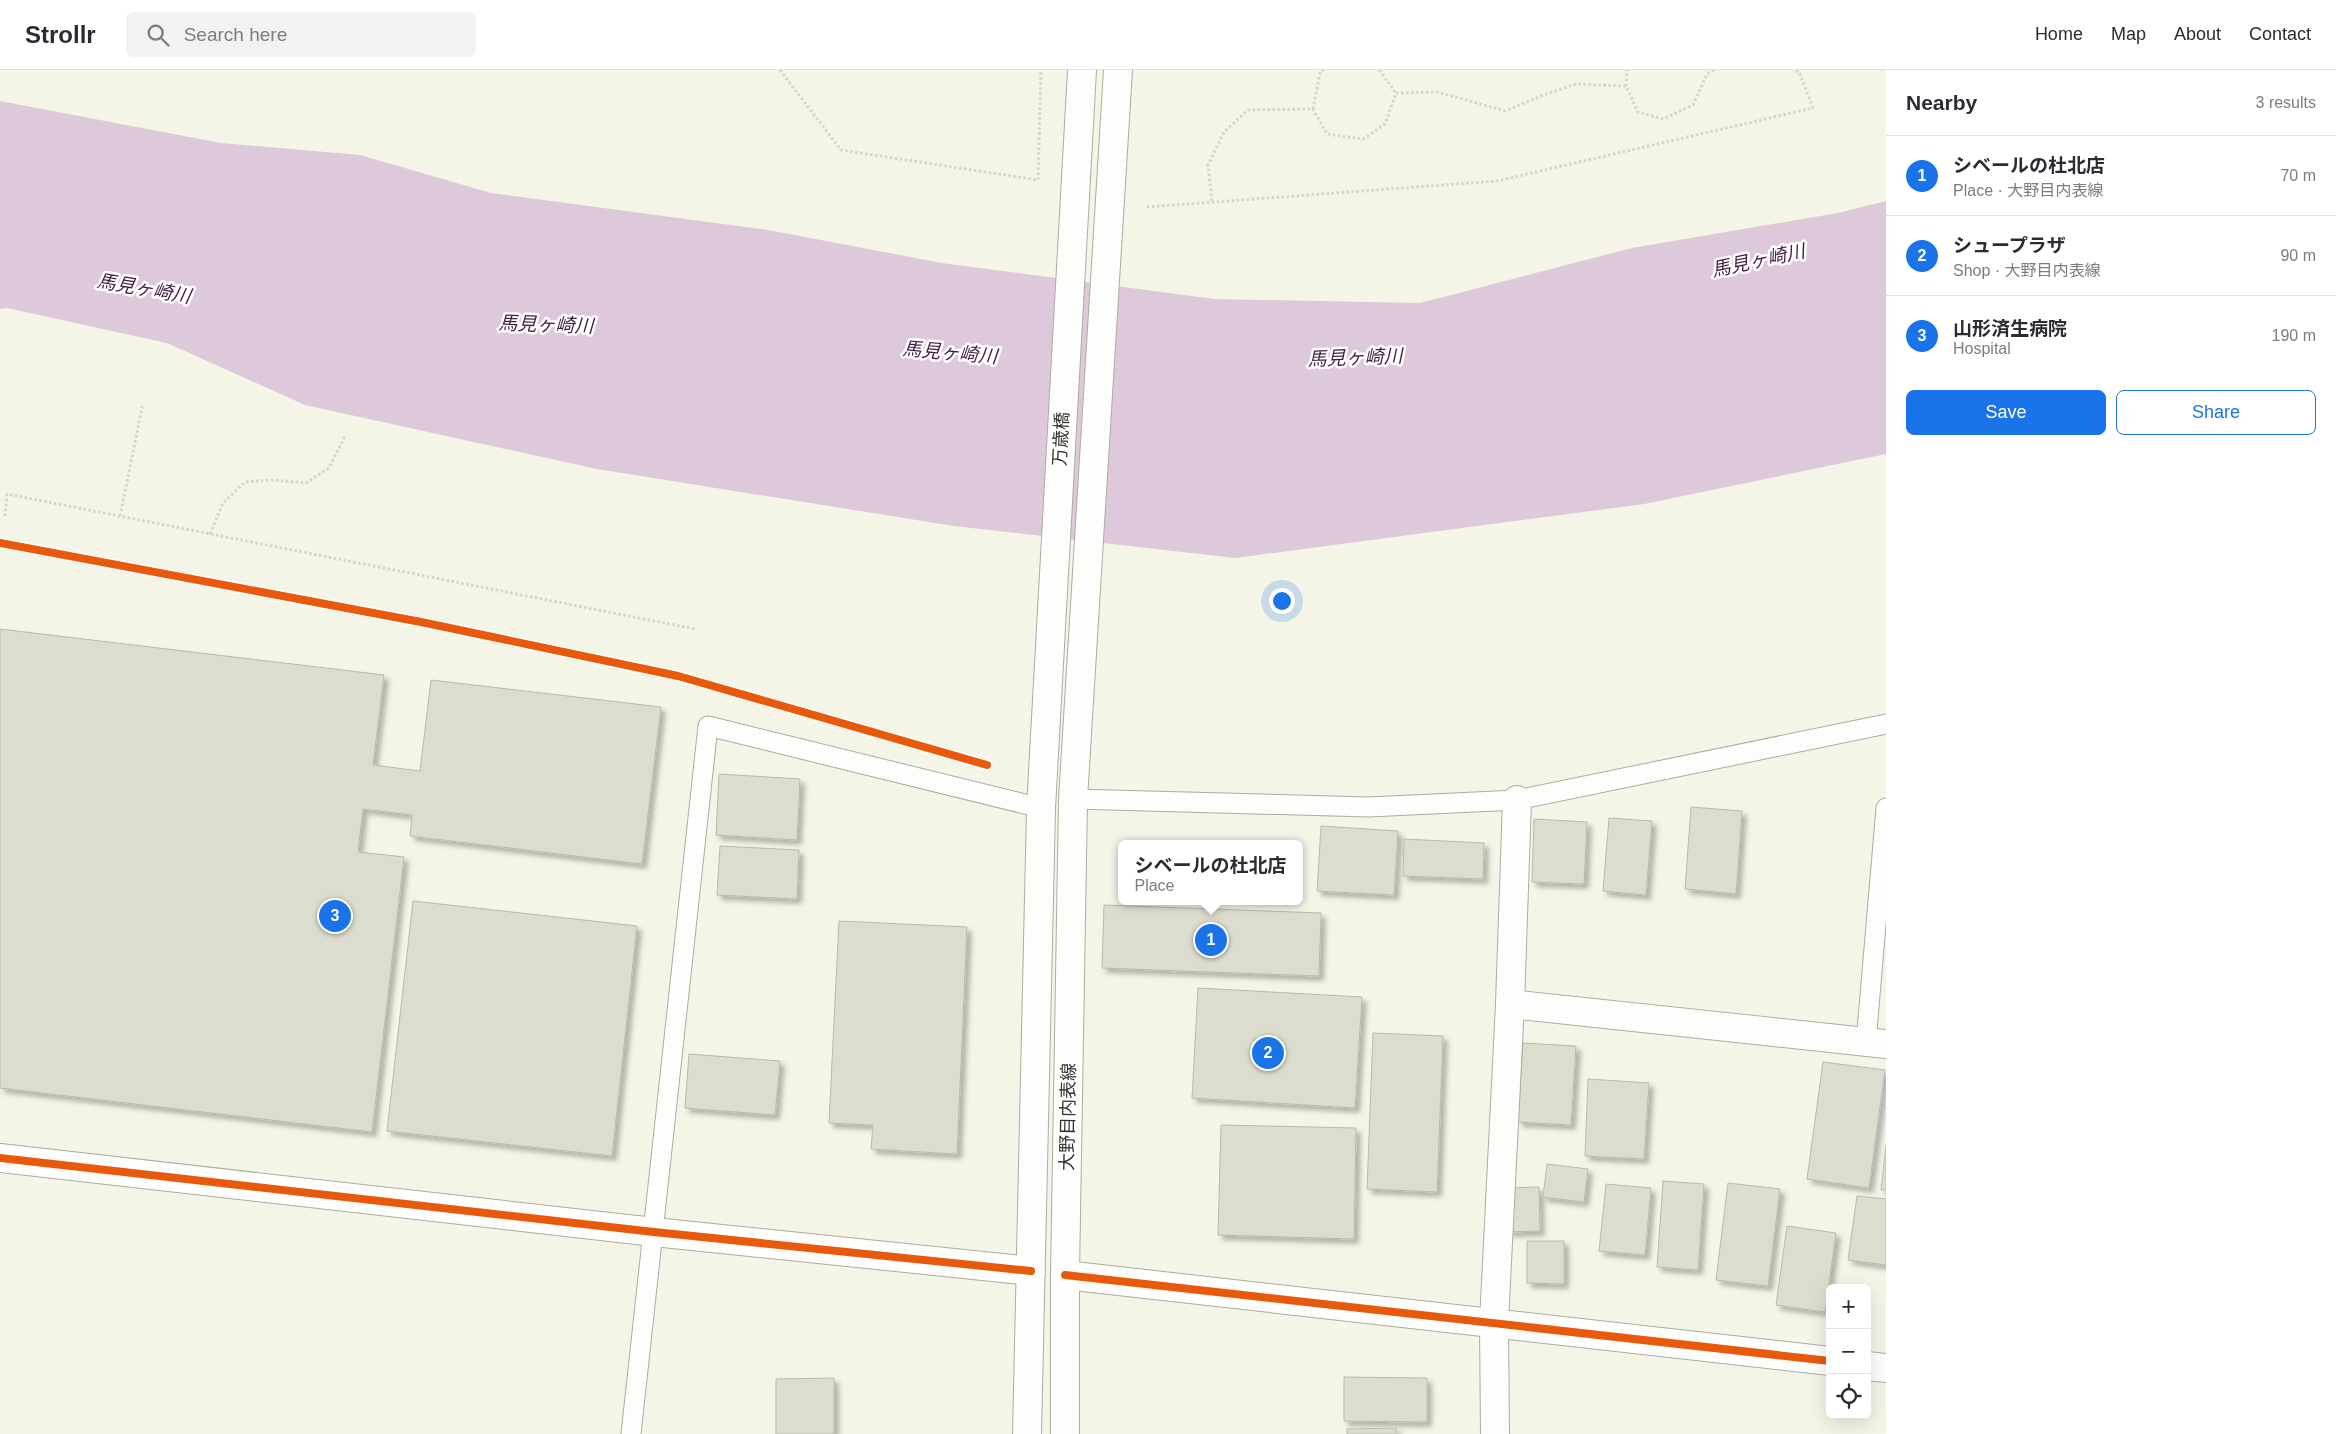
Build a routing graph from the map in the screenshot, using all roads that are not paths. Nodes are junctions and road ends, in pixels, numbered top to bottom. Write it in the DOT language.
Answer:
graph roads {
  1 [pos="1082,70"];
  2 [pos="1118,70"];
  3 [pos="1886,724"];
  4 [pos="1073,800"];
  5 [pos="1517,800"];
  6 [pos="1041,808"];
  7 [pos="1886,808"];
  8 [pos="1510,1004"];
  9 [pos="1876,1043"];
  10 [pos="0,1158"];
  11 [pos="654,1232"];
  12 [pos="1031,1271"];
  13 [pos="1065,1275"];
  14 [pos="1494,1322"];
  15 [pos="1826,1362"];
  16 [pos="1871,1366"];
  17 [pos="1886,1368"];
  18 [pos="631,1434"];
  19 [pos="1027,1434"];
  20 [pos="1065,1434"];
  21 [pos="1495,1434"];
  1 -- 6 [label="street, 万歳橋"];
  2 -- 4 [label="street, 万歳橋"];
  3 -- 5 [label="lane"];
  4 -- 5 [label="lane"];
  4 -- 13 [label="street, 大野目内表線"];
  5 -- 8 [label="street"];
  6 -- 11 [label="lane"];
  6 -- 12 [label="street, 大野目内表線"];
  7 -- 9 [label="lane"];
  8 -- 9 [label="street"];
  8 -- 14 [label="street"];
  10 -- 11 [label="street"];
  11 -- 12 [label="street"];
  11 -- 18 [label="lane"];
  12 -- 19 [label="street, 大野目内表線"];
  13 -- 14 [label="street"];
  13 -- 20 [label="street, 大野目内表線"];
  14 -- 15 [label="street"];
  14 -- 21 [label="street"];
  16 -- 17 [label="street"];
}
